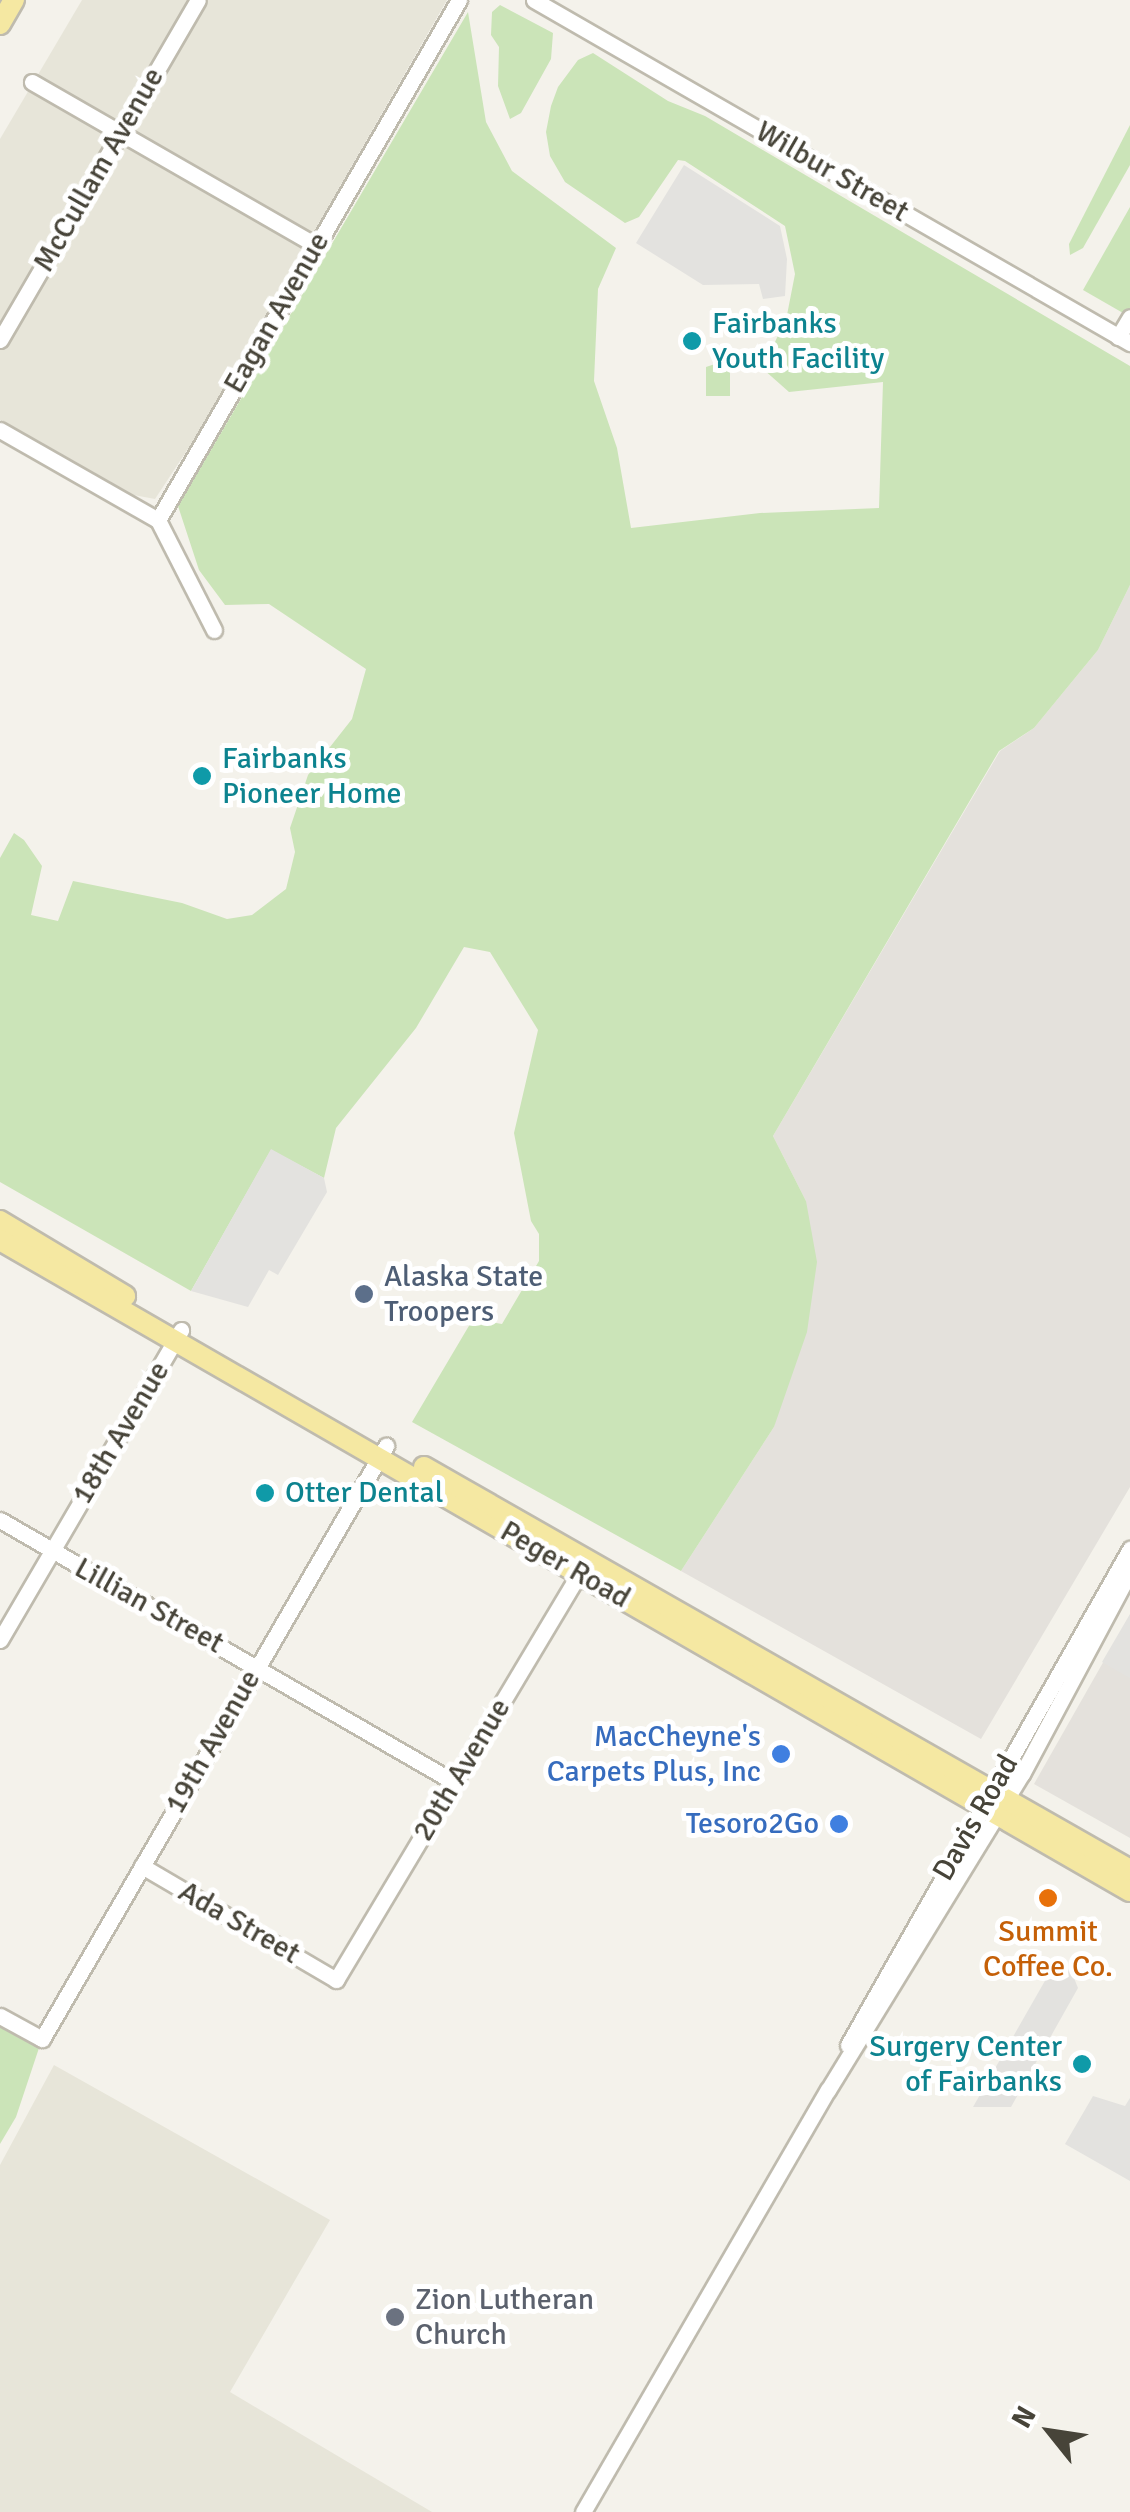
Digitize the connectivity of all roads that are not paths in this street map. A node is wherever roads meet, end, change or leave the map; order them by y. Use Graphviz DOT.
graph roads {
  1 [pos="14,0"];
  2 [pos="198,0"];
  3 [pos="459,0"];
  4 [pos="534,0"];
  5 [pos="0,24"];
  6 [pos="32,82"];
  7 [pos="121,133"];
  8 [pos="316,245"];
  9 [pos="1130,317"];
  10 [pos="0,340"];
  11 [pos="1124,340"];
  12 [pos="0,430"];
  13 [pos="158,520"];
  14 [pos="214,630"];
  15 [pos="0,1221"];
  16 [pos="0,1240"];
  17 [pos="178,1336"];
  18 [pos="383,1452"];
  19 [pos="0,1520"];
  20 [pos="1130,1550"];
  21 [pos="52,1551"];
  22 [pos="584,1566"];
  23 [pos="1130,1572"];
  24 [pos="0,1640"];
  25 [pos="257,1666"];
  26 [pos="454,1782"];
  27 [pos="995,1802"];
  28 [pos="142,1866"];
  29 [pos="1130,1870"];
  30 [pos="1130,1891"];
  31 [pos="336,1980"];
  32 [pos="0,2016"];
  33 [pos="583,2512"];
  1 -- 5 [label="main road"];
  2 -- 7 [label="street, McCullam Avenue"];
  3 -- 8 [label="street, Eagan Avenue"];
  4 -- 11 [label="street, Wilbur Street"];
  6 -- 7 [label="street"];
  7 -- 8 [label="street"];
  7 -- 10 [label="street, McCullam Avenue"];
  8 -- 13 [label="street, Eagan Avenue"];
  9 -- 11 [label="street"];
  12 -- 13 [label="street"];
  13 -- 14 [label="street"];
  15 -- 17 [label="main road, Peger Road"];
  16 -- 17 [label="main road, Peger Road"];
  17 -- 18 [label="main road, Peger Road"];
  17 -- 21 [label="street, 18th Avenue"];
  18 -- 22 [label="main road, Peger Road"];
  18 -- 25 [label="street, 19th Avenue"];
  19 -- 21 [label="street, Lillian Street"];
  20 -- 27 [label="street, Davis Road"];
  21 -- 24 [label="street, 18th Avenue"];
  21 -- 25 [label="street, Lillian Street"];
  22 -- 26 [label="street, 20th Avenue"];
  22 -- 27 [label="main road, Peger Road"];
  23 -- 27 [label="street, Davis Road"];
  25 -- 26 [label="street, Lillian Street"];
  25 -- 28 [label="street, 19th Avenue"];
  26 -- 31 [label="street, 20th Avenue"];
  27 -- 29 [label="main road, Peger Road"];
  27 -- 30 [label="main road, Peger Road"];
  27 -- 33 [label="street, Davis Road"];
  28 -- 31 [label="street, Ada Street"];
  28 -- 32 [label="street, 19th Avenue"];
}
